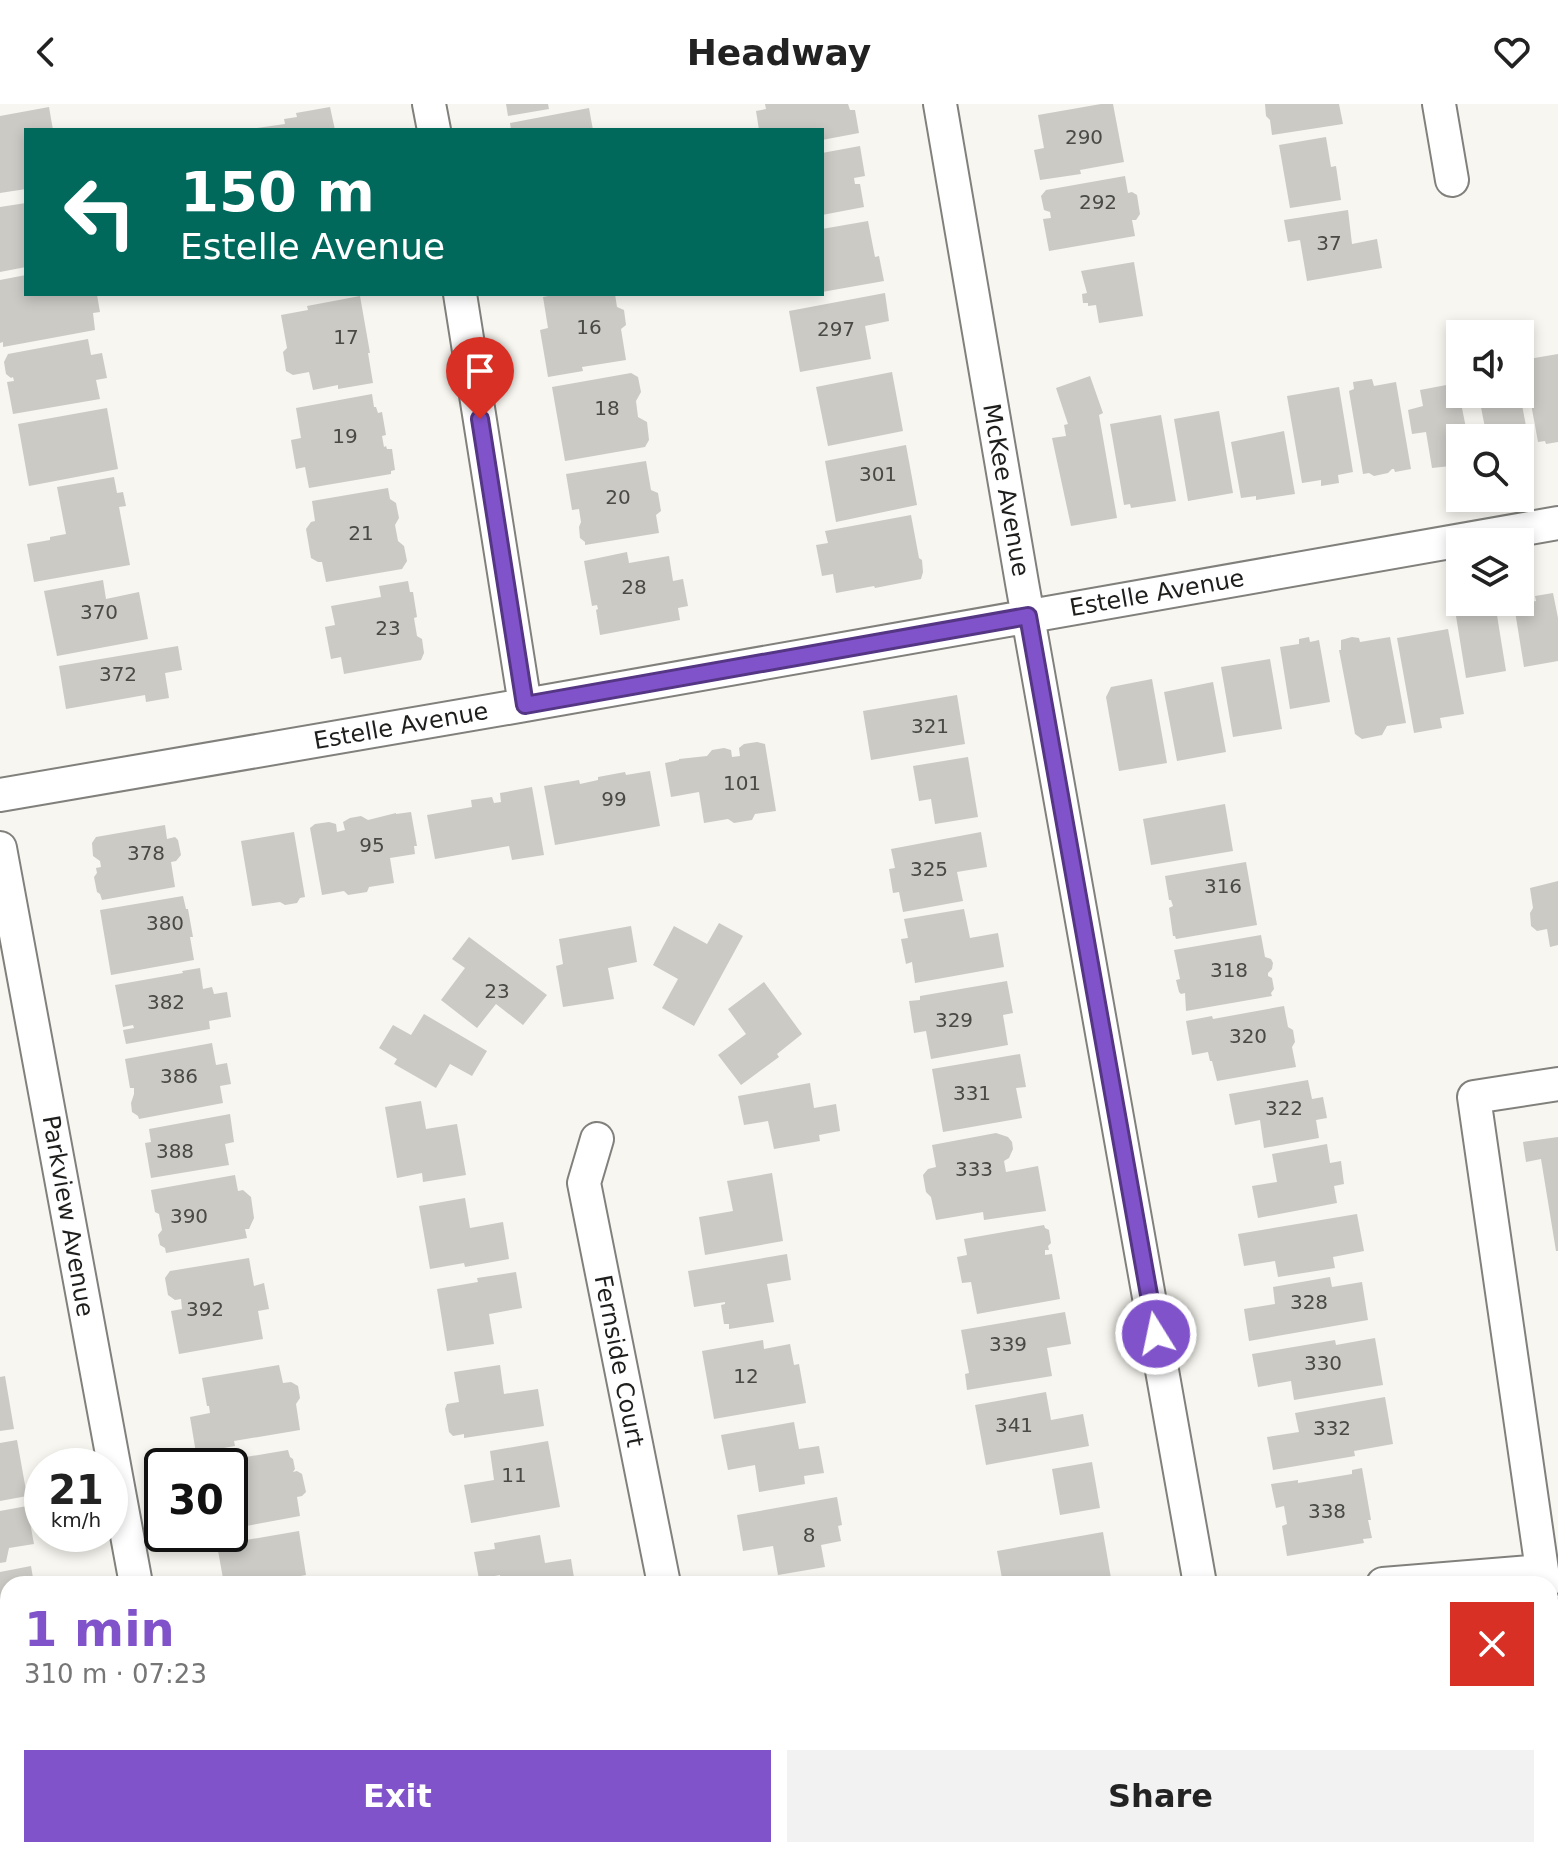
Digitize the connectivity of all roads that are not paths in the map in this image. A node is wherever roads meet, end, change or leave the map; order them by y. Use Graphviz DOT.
graph roads {
  1 [pos="429,104"];
  2 [pos="940,104"];
  3 [pos="1439,104"];
  4 [pos="434,128"];
  5 [pos="1452,180"];
  6 [pos="460,296"];
  7 [pos="1558,523"];
  8 [pos="1028,616"];
  9 [pos="525,705"];
  10 [pos="0,795"];
  11 [pos="0,848"];
  12 [pos="1558,1084"];
  13 [pos="597,1139"];
  14 [pos="135,1576"];
  15 [pos="662,1576"];
  16 [pos="1199,1576"];
  17 [pos="1543,1576"];
  1 -- 4 [label="street"];
  2 -- 8 [label="street, McKee Avenue"];
  3 -- 5 [label="street"];
  6 -- 9 [label="street"];
  7 -- 8 [label="street, Estelle Avenue"];
  8 -- 9 [label="street, Estelle Avenue"];
  8 -- 16 [label="street, McKee Avenue"];
  9 -- 10 [label="street, Estelle Avenue"];
  11 -- 14 [label="street, Parkview Avenue"];
  12 -- 17 [label="street"];
  13 -- 15 [label="street, Fernside Court"];
}
